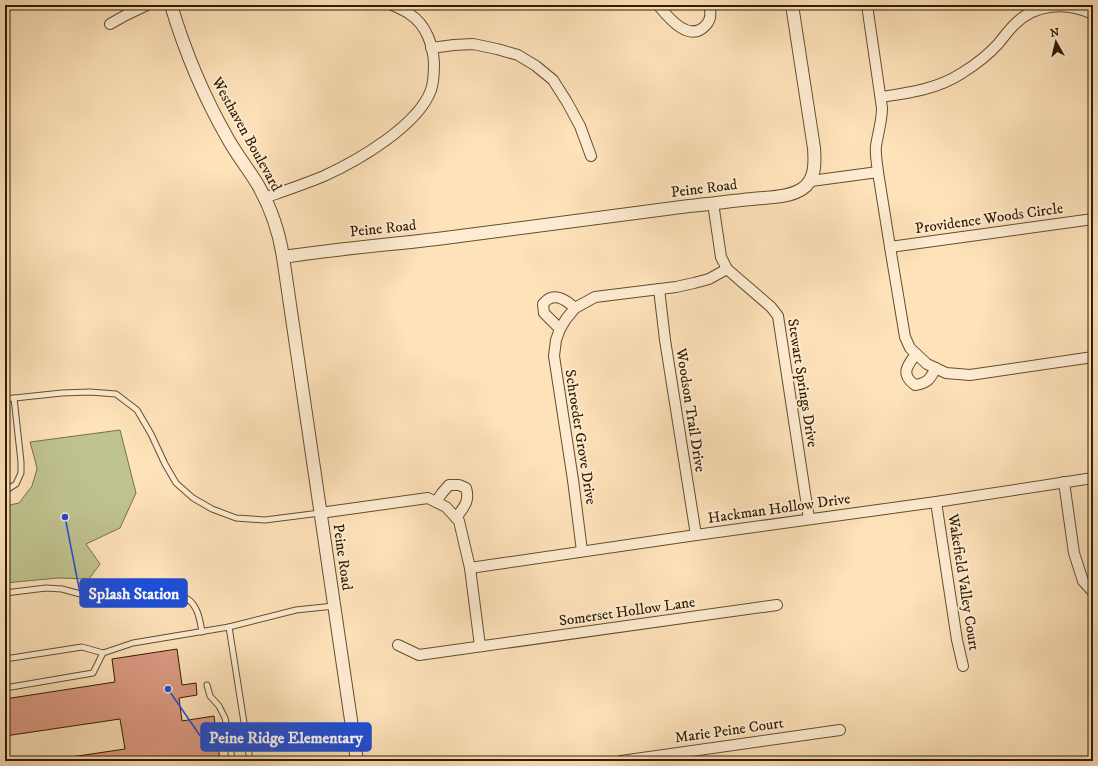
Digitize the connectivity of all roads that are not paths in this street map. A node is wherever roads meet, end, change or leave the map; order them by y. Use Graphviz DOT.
graph roads {
  1 [pos="147,5"];
  2 [pos="171,5"];
  3 [pos="392,5"];
  4 [pos="658,5"];
  5 [pos="709,5"];
  6 [pos="792,5"];
  7 [pos="867,5"];
  8 [pos="1092,13"];
  9 [pos="110,24"];
  10 [pos="432,48"];
  11 [pos="881,97"];
  12 [pos="591,156"];
  13 [pos="878,172"];
  14 [pos="811,181"];
  15 [pos="264,198"];
  16 [pos="713,203"];
  17 [pos="1093,219"];
  18 [pos="890,247"];
  19 [pos="283,257"];
  20 [pos="727,269"];
  21 [pos="659,289"];
  22 [pos="575,308"];
  23 [pos="560,329"];
  24 [pos="916,354"];
  25 [pos="1093,356"];
  26 [pos="936,368"];
  27 [pos="14,398"];
  28 [pos="5,399"];
  29 [pos="1093,478"];
  30 [pos="1064,482"];
  31 [pos="5,491"];
  32 [pos="436,502"];
  33 [pos="936,502"];
  34 [pos="320,513"];
  35 [pos="456,518"];
  36 [pos="809,519"];
  37 [pos="696,535"];
  38 [pos="582,551"];
  39 [pos="470,568"];
  40 [pos="1093,592"];
  41 [pos="5,593"];
  42 [pos="777,605"];
  43 [pos="334,606"];
  44 [pos="229,627"];
  45 [pos="202,632"];
  46 [pos="398,645"];
  47 [pos="480,646"];
  48 [pos="102,653"];
  49 [pos="5,659"];
  50 [pos="963,666"];
  51 [pos="206,685"];
  52 [pos="5,688"];
  53 [pos="840,730"];
  54 [pos="232,761"];
  55 [pos="250,761"];
  56 [pos="356,761"];
  57 [pos="621,761"];
  1 -- 9 [label="street"];
  2 -- 15 [label="street, Westhaven Boulevard"];
  3 -- 10 [label="street"];
  4 -- 5 [label="street"];
  6 -- 14 [label="street"];
  7 -- 11 [label="street"];
  8 -- 11 [label="street"];
  10 -- 12 [label="street"];
  10 -- 15 [label="street"];
  11 -- 13 [label="street"];
  13 -- 14 [label="street"];
  13 -- 18 [label="street"];
  14 -- 16 [label="street, Peine Road"];
  15 -- 19 [label="street, Westhaven Boulevard"];
  16 -- 19 [label="street, Peine Road"];
  16 -- 20 [label="street, Stewart Springs Drive"];
  17 -- 18 [label="street, Providence Woods Circle"];
  18 -- 24 [label="street"];
  19 -- 34 [label="street, Peine Road"];
  20 -- 21 [label="street, Schroeder Grove Drive"];
  20 -- 36 [label="street, Stewart Springs Drive"];
  21 -- 22 [label="street, Schroeder Grove Drive"];
  21 -- 37 [label="street, Woodson Trail Drive"];
  22 -- 23 [label="street, Schroeder Grove Drive"];
  22 -- 23 [label="street"];
  23 -- 38 [label="street, Schroeder Grove Drive"];
  24 -- 26 [label="street"];
  24 -- 26 [label="street"];
  25 -- 26 [label="street"];
  27 -- 28 [label="lane"];
  27 -- 31 [label="lane"];
  27 -- 34 [label="lane"];
  29 -- 30 [label="street, Hackman Hollow Drive"];
  30 -- 33 [label="street, Hackman Hollow Drive"];
  30 -- 40 [label="street"];
  32 -- 34 [label="street"];
  32 -- 35 [label="street"];
  32 -- 35 [label="street"];
  33 -- 36 [label="street, Hackman Hollow Drive"];
  33 -- 50 [label="street, Wakefield Valley Court"];
  34 -- 43 [label="street, Peine Road"];
  35 -- 39 [label="street"];
  36 -- 37 [label="street, Hackman Hollow Drive"];
  37 -- 38 [label="street, Hackman Hollow Drive"];
  38 -- 39 [label="street, Hackman Hollow Drive"];
  39 -- 47 [label="street"];
  41 -- 45 [label="lane"];
  42 -- 47 [label="street, Somerset Hollow Lane"];
  43 -- 44 [label="lane"];
  43 -- 56 [label="street, Peine Road"];
  44 -- 45 [label="lane"];
  44 -- 55 [label="lane"];
  45 -- 48 [label="lane"];
  46 -- 47 [label="street, Somerset Hollow Lane"];
  48 -- 49 [label="lane"];
  48 -- 52 [label="lane"];
  51 -- 54 [label="lane"];
  53 -- 57 [label="street, Marie Peine Court"];
}
